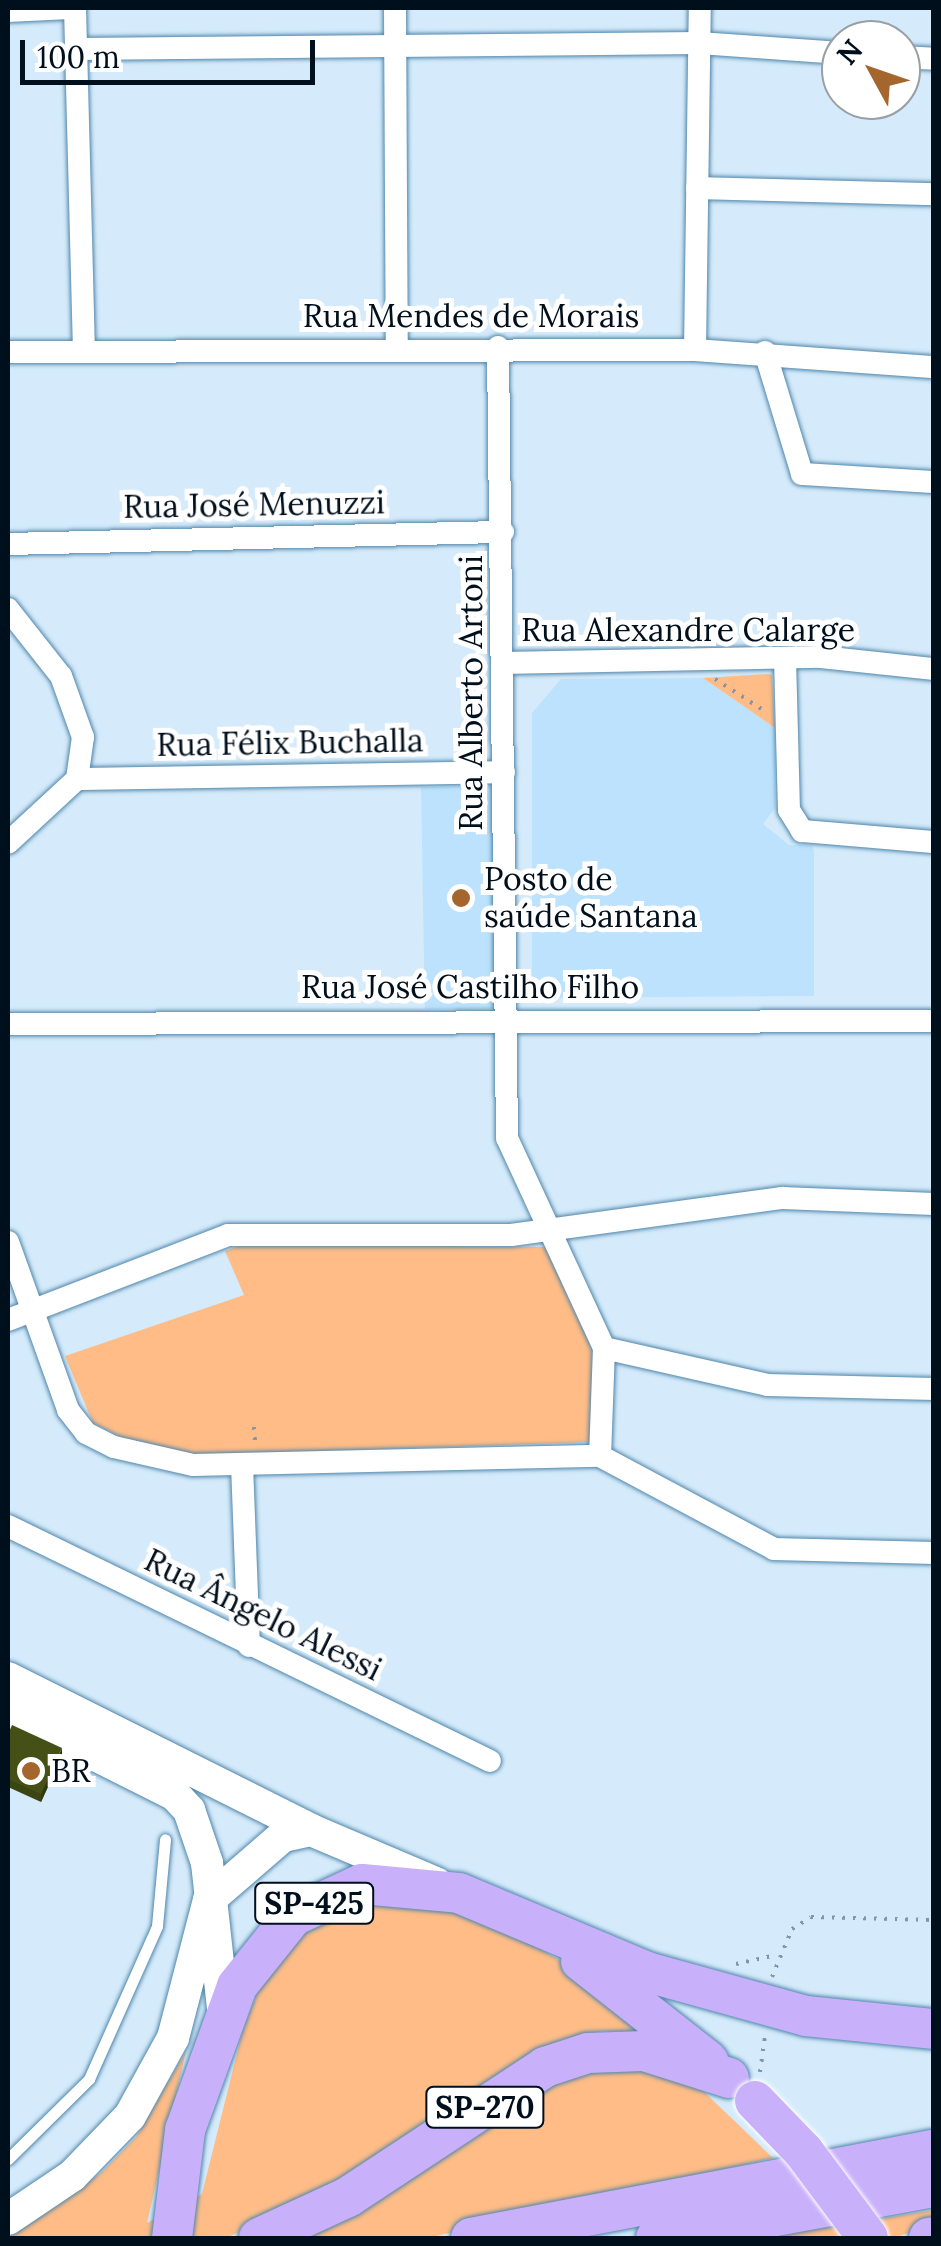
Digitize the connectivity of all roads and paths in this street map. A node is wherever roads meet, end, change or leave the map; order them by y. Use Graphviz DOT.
graph roads {
  1 [pos="72,8"];
  2 [pos="395,8"];
  3 [pos="700,8"];
  4 [pos="8,10"];
  5 [pos="700,43"];
  6 [pos="396,46"];
  7 [pos="77,49"];
  8 [pos="821,52"];
  9 [pos="698,188"];
  10 [pos="934,194"];
  11 [pos="397,347"];
  12 [pos="498,347"];
  13 [pos="84,350"];
  14 [pos="696,350"];
  15 [pos="8,352"];
  16 [pos="765,352"];
  17 [pos="934,367"];
  18 [pos="934,482"];
  19 [pos="503,532"];
  20 [pos="8,544"];
  21 [pos="8,609"];
  22 [pos="785,658"];
  23 [pos="684,660"];
  24 [pos="502,664"];
  25 [pos="934,669"];
  26 [pos="786,726"];
  27 [pos="504,772"];
  28 [pos="78,780"];
  29 [pos="934,842"];
  30 [pos="8,843"];
  31 [pos="504,1018"];
  32 [pos="934,1020"];
  33 [pos="8,1024"];
  34 [pos="934,1204"];
  35 [pos="550,1231"];
  36 [pos="8,1242"];
  37 [pos="33,1312"];
  38 [pos="8,1320"];
  39 [pos="604,1348"];
  40 [pos="934,1389"];
  41 [pos="600,1456"];
  42 [pos="242,1465"];
  43 [pos="8,1526"];
  44 [pos="934,1553"];
  45 [pos="249,1646"];
  46 [pos="8,1678"];
  47 [pos="8,1712"];
  48 [pos="490,1761"];
  49 [pos="311,1830"];
  50 [pos="165,1839"];
  51 [pos="459,1893"];
  52 [pos="209,1900"];
  53 [pos="934,1920"];
  54 [pos="524,1922"];
  55 [pos="770,2006"];
  56 [pos="224,2017"];
  57 [pos="934,2029"];
  58 [pos="742,2090"];
  59 [pos="934,2150"];
  60 [pos="8,2158"];
  61 [pos="934,2188"];
  62 [pos="8,2219"];
  63 [pos="172,2238"];
  64 [pos="260,2238"];
  65 [pos="471,2238"];
  66 [pos="656,2238"];
  67 [pos="868,2238"];
  1 -- 4 [label="street"];
  1 -- 7 [label="street"];
  2 -- 6 [label="street"];
  3 -- 5 [label="street"];
  5 -- 6 [label="street"];
  5 -- 8 [label="street"];
  5 -- 9 [label="street"];
  6 -- 7 [label="street"];
  6 -- 11 [label="street"];
  7 -- 13 [label="street"];
  9 -- 10 [label="street"];
  9 -- 14 [label="street"];
  11 -- 12 [label="street, Rua Mendes de Morais"];
  11 -- 13 [label="street, Rua Mendes de Morais"];
  12 -- 14 [label="street, Rua Mendes de Morais"];
  12 -- 19 [label="street, Rua Alberto Artoni"];
  13 -- 15 [label="street, Rua Mendes de Morais"];
  14 -- 16 [label="street, Rua Mendes de Morais"];
  16 -- 17 [label="street, Rua Mendes de Morais"];
  16 -- 18 [label="street"];
  19 -- 20 [label="street, Rua José Menuzzi"];
  19 -- 24 [label="street, Rua Alberto Artoni"];
  21 -- 28 [label="street"];
  22 -- 23 [label="street, Rua Alexandre Calarge"];
  22 -- 25 [label="street, Rua Alexandre Calarge"];
  22 -- 26 [label="street"];
  23 -- 24 [label="street, Rua Alexandre Calarge"];
  23 -- 26 [label="path"];
  24 -- 27 [label="street, Rua Alberto Artoni"];
  26 -- 29 [label="street"];
  27 -- 28 [label="street, Rua Félix Buchalla"];
  27 -- 31 [label="street, Rua Alberto Artoni"];
  28 -- 30 [label="street"];
  31 -- 32 [label="street, Rua José Castilho Filho"];
  31 -- 33 [label="street, Rua José Castilho Filho"];
  31 -- 35 [label="street, Rua Alberto Artoni"];
  34 -- 35 [label="street"];
  35 -- 37 [label="street"];
  35 -- 39 [label="street, Rua Alberto Artoni"];
  36 -- 37 [label="street"];
  37 -- 38 [label="street"];
  37 -- 42 [label="street"];
  39 -- 40 [label="street"];
  39 -- 41 [label="street, Rua Alberto Artoni"];
  41 -- 42 [label="street"];
  41 -- 44 [label="street"];
  42 -- 45 [label="street"];
  43 -- 45 [label="street, Rua Ângelo Alessi"];
  45 -- 48 [label="street, Rua Ângelo Alessi"];
  46 -- 49 [label="street"];
  47 -- 52 [label="street"];
  49 -- 51 [label="street"];
  49 -- 52 [label="street"];
  50 -- 60 [label="lane"];
  51 -- 54 [label="highway, SP-425"];
  51 -- 56 [label="highway, SP-425"];
  52 -- 56 [label="street"];
  52 -- 62 [label="street"];
  53 -- 55 [label="path"];
  54 -- 55 [label="highway"];
  54 -- 58 [label="highway, SP-425"];
  55 -- 57 [label="highway"];
  55 -- 58 [label="path"];
  56 -- 63 [label="highway, SP-425"];
  58 -- 64 [label="highway, SP-270"];
  58 -- 67 [label="highway, SP-425, bridge"];
  59 -- 65 [label="highway"];
  61 -- 66 [label="highway"];
}
